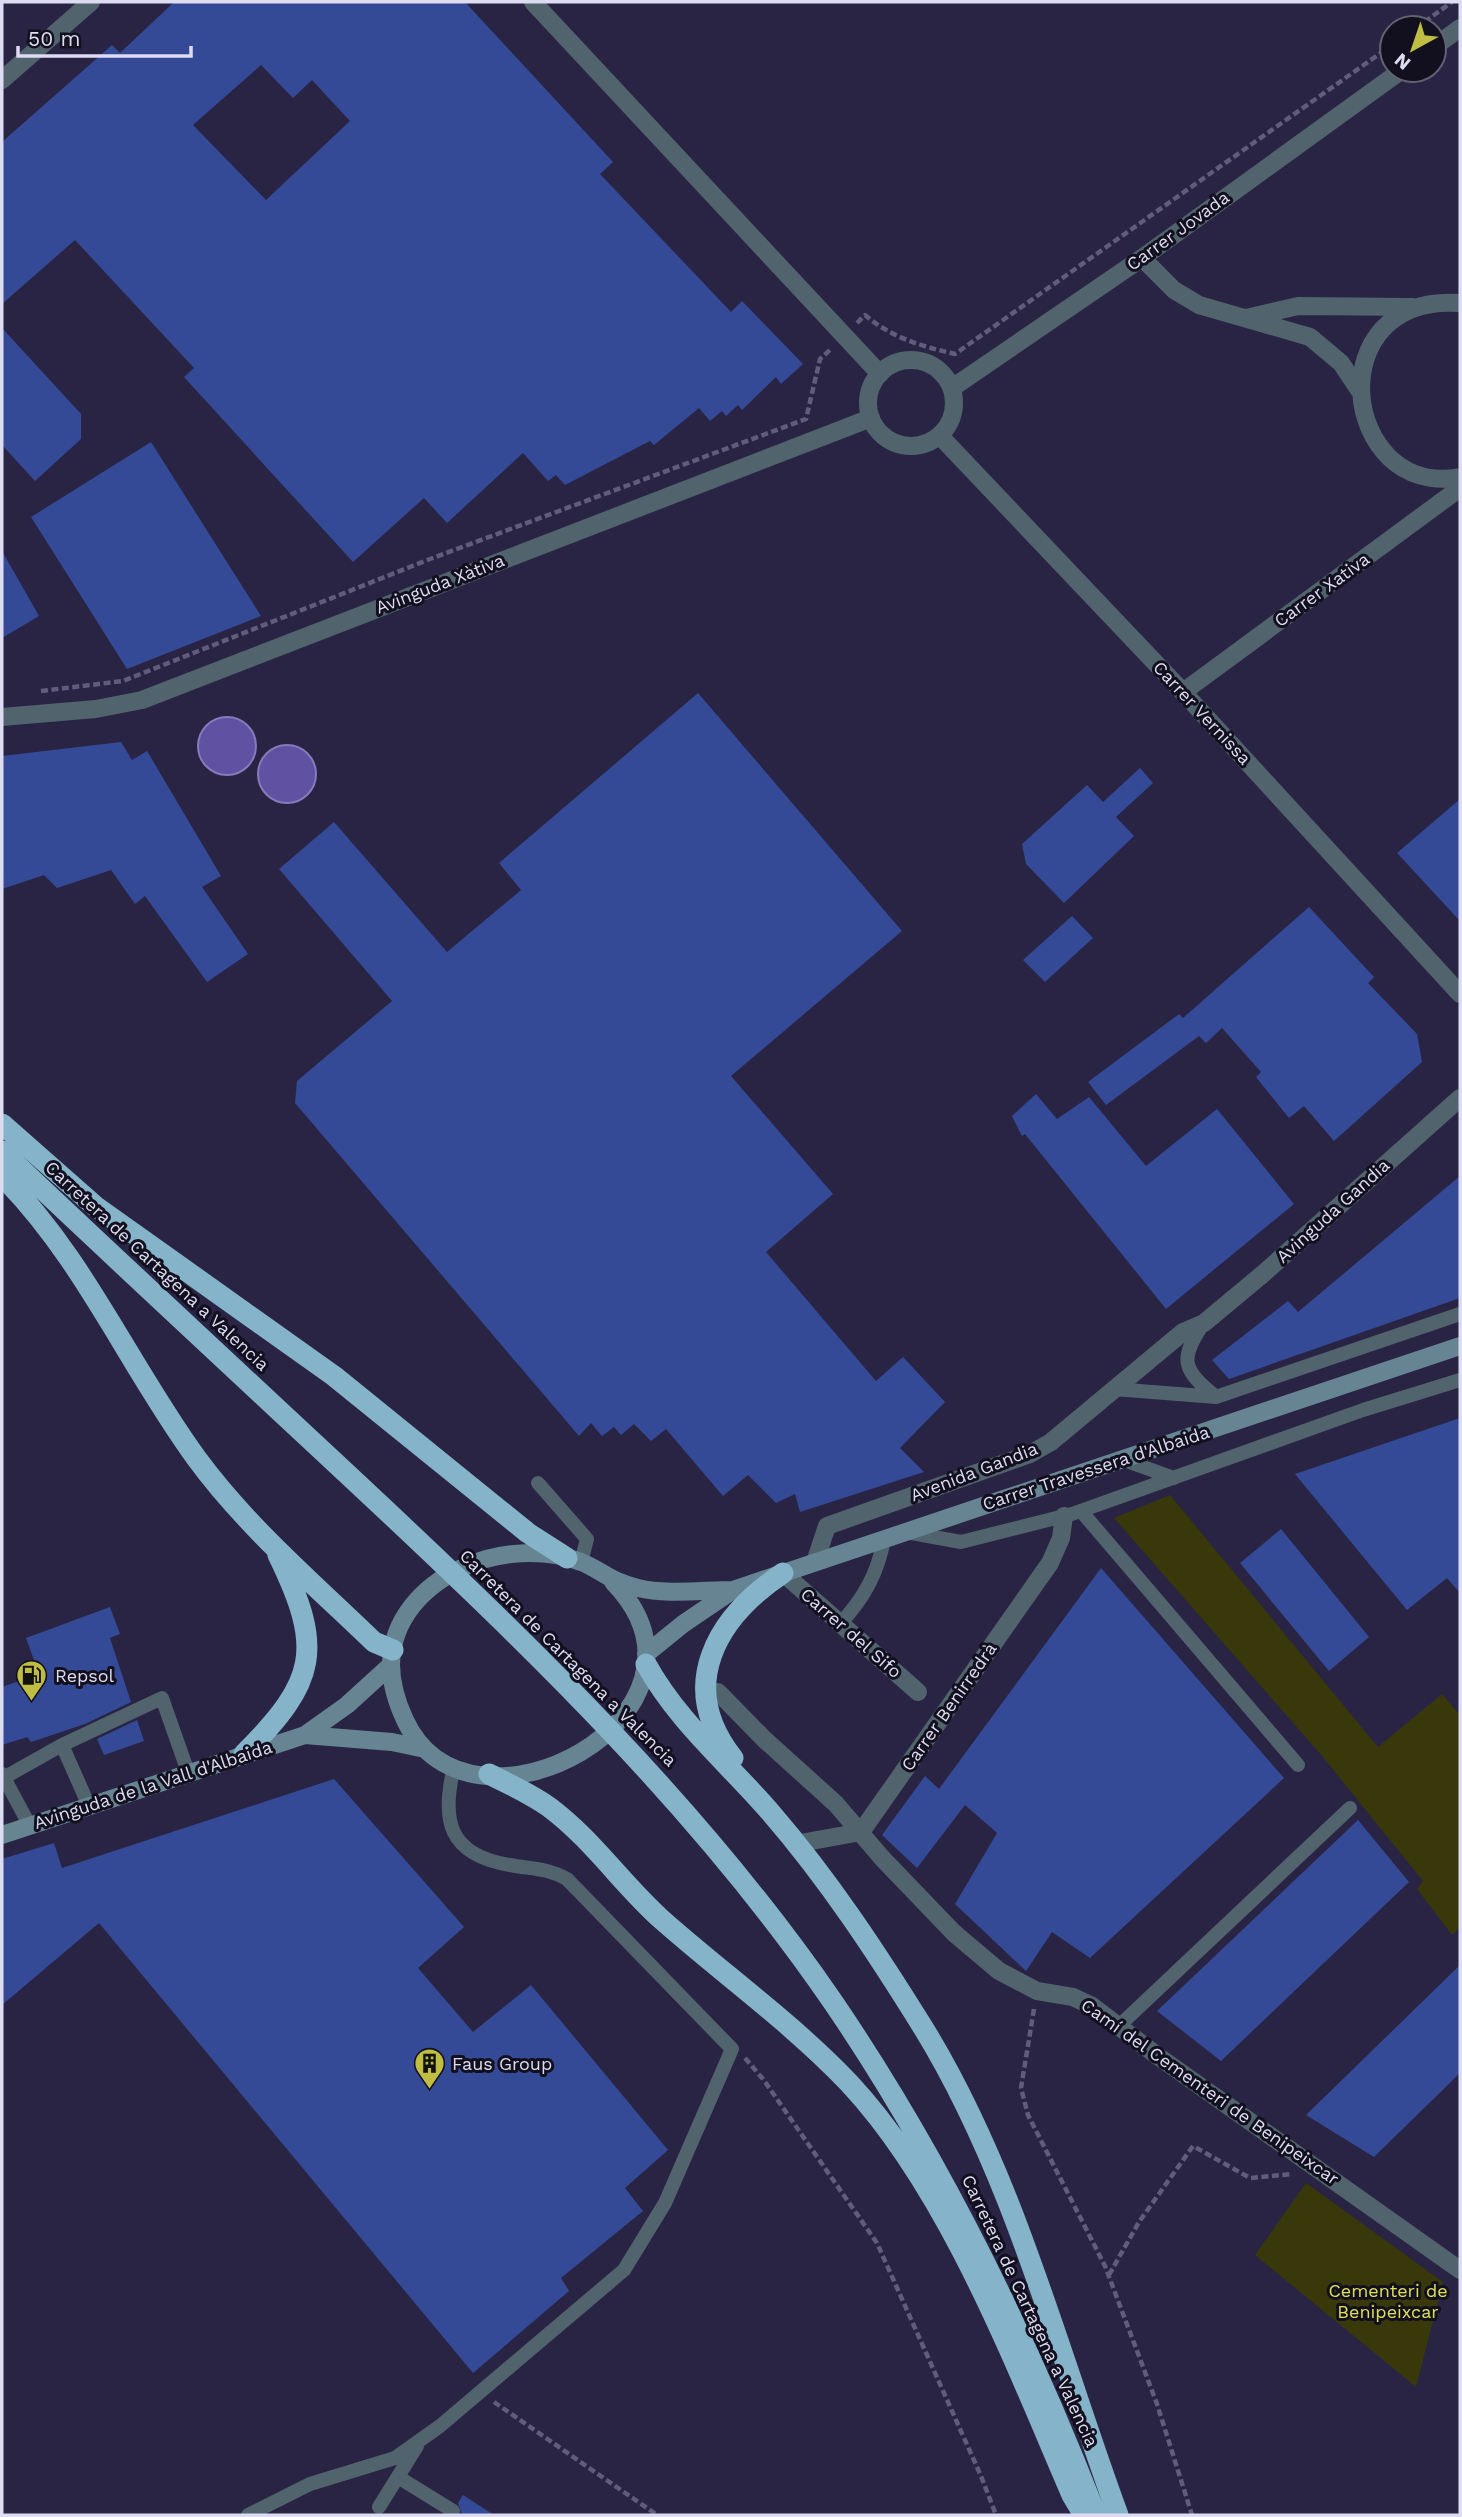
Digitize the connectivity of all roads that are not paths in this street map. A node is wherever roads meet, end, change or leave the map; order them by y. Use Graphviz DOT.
graph roads {
  1 [pos="91,2"];
  2 [pos="533,2"];
  3 [pos="2,80"];
  4 [pos="1383,84"];
  5 [pos="1142,258"];
  6 [pos="1460,303"];
  7 [pos="1417,307"];
  8 [pos="1239,320"];
  9 [pos="880,374"];
  10 [pos="952,388"];
  11 [pos="1359,390"];
  12 [pos="871,418"];
  13 [pos="940,436"];
  14 [pos="1460,477"];
  15 [pos="1460,488"];
  16 [pos="1183,692"];
  17 [pos="2,717"];
  18 [pos="1460,994"];
  19 [pos="1460,1098"];
  20 [pos="2,1124"];
  21 [pos="2,1151"];
  22 [pos="2,1176"];
  23 [pos="1460,1314"];
  24 [pos="1204,1323"];
  25 [pos="1460,1346"];
  26 [pos="1460,1380"];
  27 [pos="1114,1389"];
  28 [pos="1216,1397"];
  29 [pos="1121,1459"];
  30 [pos="1174,1478"];
  31 [pos="538,1483"];
  32 [pos="1073,1514"];
  33 [pos="905,1532"];
  34 [pos="884,1539"];
  35 [pos="273,1544"];
  36 [pos="574,1560"];
  37 [pos="816,1562"];
  38 [pos="783,1573"];
  39 [pos="613,1582"];
  40 [pos="733,1590"];
  41 [pos="840,1624"];
  42 [pos="392,1657"];
  43 [pos="646,1659"];
  44 [pos="718,1692"];
  45 [pos="918,1692"];
  46 [pos="305,1735"];
  47 [pos="62,1745"];
  48 [pos="425,1749"];
  49 [pos="244,1754"];
  50 [pos="1298,1765"];
  51 [pos="454,1767"];
  52 [pos="188,1772"];
  53 [pos="489,1774"];
  54 [pos="3,1776"];
  55 [pos="89,1806"];
  56 [pos="1350,1808"];
  57 [pos="772,1814"];
  58 [pos="30,1826"];
  59 [pos="860,1832"];
  60 [pos="2,1835"];
  61 [pos="795,1844"];
  62 [pos="1120,2025"];
  63 [pos="1460,2270"];
  64 [pos="422,2439"];
  65 [pos="398,2477"];
  66 [pos="379,2507"];
  67 [pos="453,2511"];
  68 [pos="248,2515"];
  69 [pos="1084,2515"];
  70 [pos="1096,2515"];
  71 [pos="1118,2515"];
  1 -- 3 [label="street"];
  2 -- 9 [label="street"];
  4 -- 5 [label="street, Carrer Jovada"];
  5 -- 8 [label="street"];
  5 -- 10 [label="street, Carrer Jovada"];
  6 -- 7 [label="street"];
  7 -- 8 [label="street"];
  7 -- 11 [label="street"];
  8 -- 11 [label="street"];
  9 -- 10 [label="street"];
  9 -- 12 [label="street"];
  10 -- 13 [label="street"];
  11 -- 14 [label="street"];
  12 -- 13 [label="street"];
  12 -- 17 [label="street, Avinguda Xàtiva"];
  13 -- 16 [label="street, Carrer Vernissa"];
  15 -- 16 [label="street, Carrer Xativa"];
  16 -- 18 [label="street, Carrer Vernissa"];
  19 -- 24 [label="street, Avinguda Gandia"];
  20 -- 36 [label="highway"];
  21 -- 70 [label="highway, Carretera de Cartagena a Valencia"];
  22 -- 35 [label="highway"];
  23 -- 28 [label="lane"];
  24 -- 27 [label="street, Avenida Gandia"];
  24 -- 28 [label="lane"];
  25 -- 29 [label="main road, Carrer Travessera d'Albaida"];
  26 -- 30 [label="lane"];
  27 -- 28 [label="lane"];
  27 -- 37 [label="street, Avenida Gandia"];
  29 -- 30 [label="lane"];
  29 -- 33 [label="main road, Carrer Travessera d'Albaida"];
  30 -- 32 [label="lane"];
  31 -- 36 [label="lane"];
  32 -- 33 [label="lane"];
  32 -- 50 [label="lane"];
  32 -- 59 [label="street, Carrer Benirredrà"];
  33 -- 34 [label="main road, Carrer Travessera d'Albaida"];
  34 -- 37 [label="main road, Carrer Travessera d'Albaida"];
  34 -- 41 [label="lane"];
  35 -- 42 [label="highway"];
  35 -- 49 [label="highway"];
  36 -- 39 [label="main road"];
  36 -- 42 [label="main road"];
  37 -- 38 [label="main road, Carrer Travessera d'Albaida"];
  38 -- 40 [label="main road, Carrer Travessera d'Albaida"];
  38 -- 41 [label="street, Carrer del Sifo"];
  38 -- 57 [label="highway"];
  39 -- 40 [label="main road, Carrer Travessera d'Albaida"];
  39 -- 43 [label="main road"];
  40 -- 43 [label="main road, Carrer Travessera d'Albaida"];
  41 -- 45 [label="street, Carrer del Sifo"];
  42 -- 46 [label="main road, Avinguda de la Vall d'Albaida"];
  42 -- 48 [label="main road"];
  43 -- 53 [label="main road"];
  43 -- 57 [label="highway"];
  44 -- 59 [label="street, Camí del Cementeri de Benipeixcar"];
  46 -- 48 [label="main road, Avinguda de la Vall d'Albaida"];
  46 -- 49 [label="main road, Avinguda de la Vall d'Albaida"];
  47 -- 52 [label="lane"];
  47 -- 54 [label="lane"];
  47 -- 55 [label="lane"];
  48 -- 51 [label="main road"];
  49 -- 52 [label="main road, Avinguda de la Vall d'Albaida"];
  51 -- 53 [label="main road"];
  51 -- 64 [label="lane"];
  52 -- 55 [label="main road, Avinguda de la Vall d'Albaida"];
  53 -- 69 [label="highway"];
  54 -- 58 [label="lane"];
  55 -- 58 [label="main road, Avinguda de la Vall d'Albaida"];
  56 -- 62 [label="lane"];
  57 -- 61 [label="highway"];
  58 -- 60 [label="main road, Avinguda de la Vall d'Albaida"];
  59 -- 61 [label="street"];
  59 -- 62 [label="street, Camí del Cementeri de Benipeixcar"];
  61 -- 71 [label="highway"];
  62 -- 63 [label="street, Camí del Cementeri de Benipeixcar"];
  64 -- 65 [label="lane"];
  64 -- 68 [label="lane"];
  65 -- 66 [label="lane"];
  65 -- 67 [label="lane"];
}
